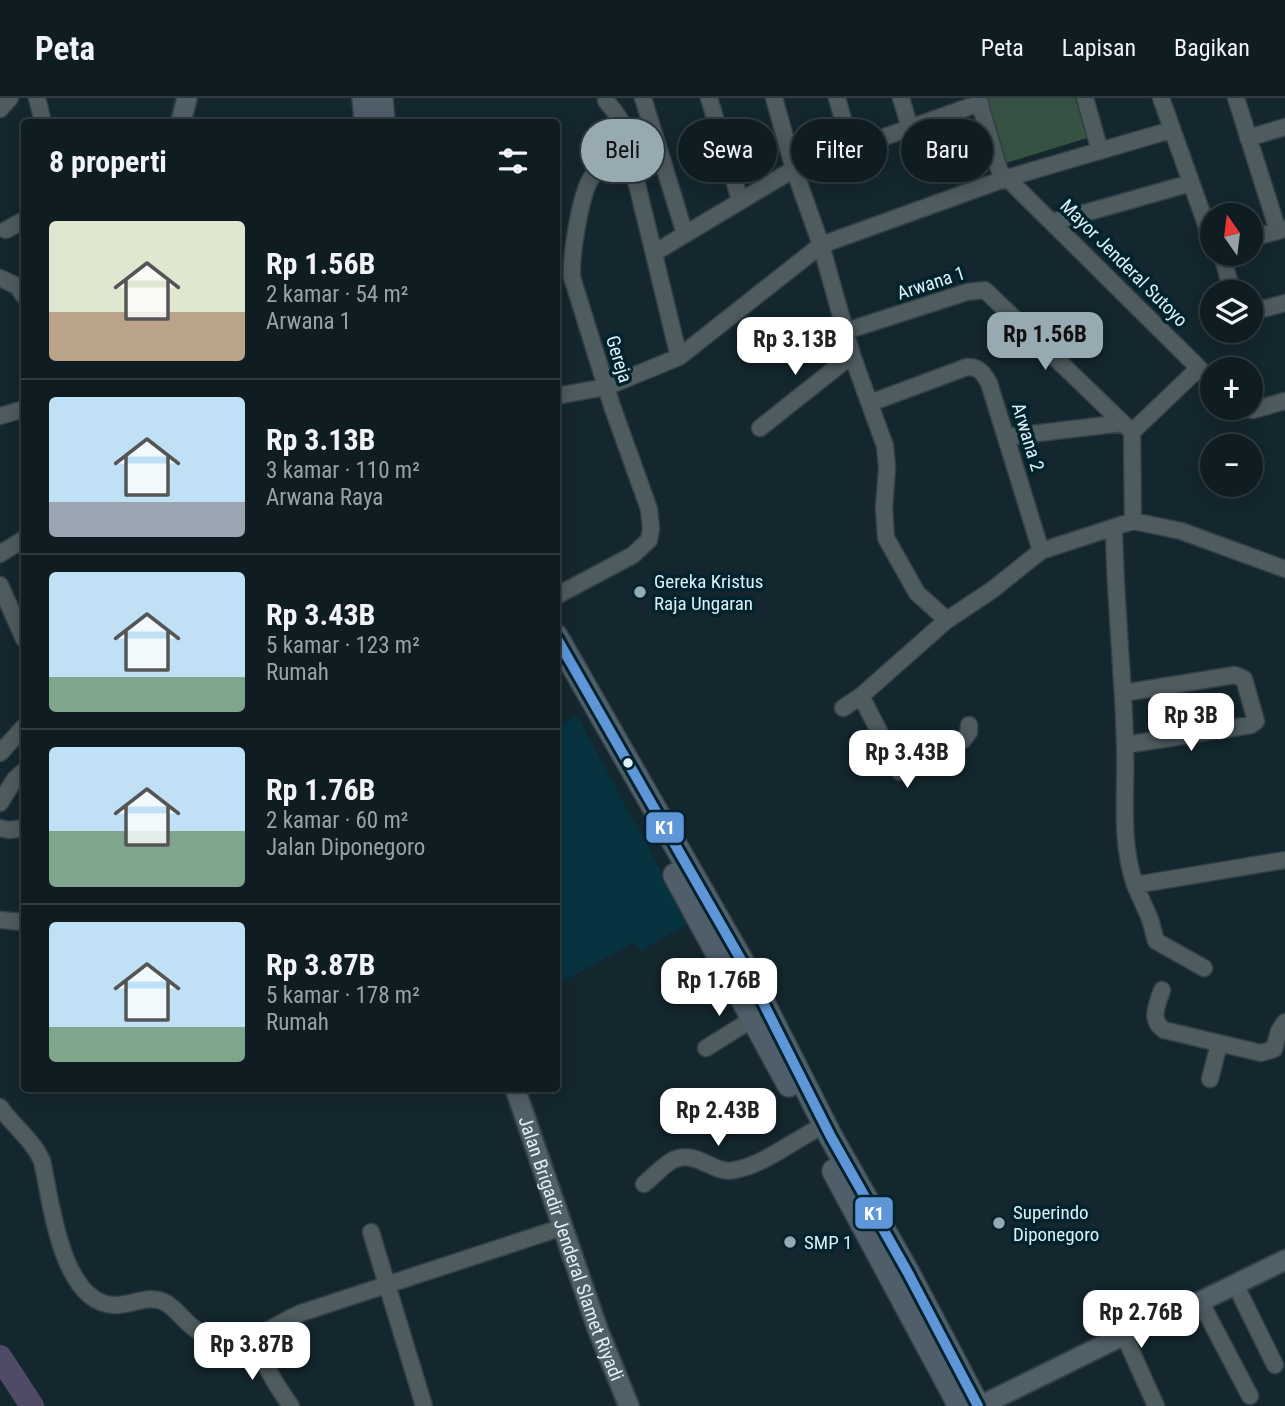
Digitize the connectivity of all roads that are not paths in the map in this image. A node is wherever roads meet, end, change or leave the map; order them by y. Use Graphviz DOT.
graph roads {
  1 [pos="10,98"];
  2 [pos="37,98"];
  3 [pos="187,98"];
  4 [pos="364,98"];
  5 [pos="381,98"];
  6 [pos="643,98"];
  7 [pos="709,98"];
  8 [pos="774,98"];
  9 [pos="836,98"];
  10 [pos="901,98"];
  11 [pos="1085,98"];
  12 [pos="1161,98"];
  13 [pos="1236,98"];
  14 [pos="979,100"];
  15 [pos="606,101"];
  16 [pos="0,109"];
  17 [pos="42,119"];
  18 [pos="182,119"];
  19 [pos="366,119"];
  20 [pos="383,119"];
  21 [pos="620,119"];
  22 [pos="649,119"];
  23 [pos="842,119"];
  24 [pos="907,119"];
  25 [pos="932,119"];
  26 [pos="1285,127"];
  27 [pos="1171,130"];
  28 [pos="1248,138"];
  29 [pos="1100,151"];
  30 [pos="791,158"];
  31 [pos="664,169"];
  32 [pos="791,171"];
  33 [pos="1005,179"];
  34 [pos="591,182"];
  35 [pos="638,182"];
  36 [pos="799,182"];
  37 [pos="1191,183"];
  38 [pos="740,200"];
  39 [pos="1200,208"];
  40 [pos="21,222"];
  41 [pos="1053,222"];
  42 [pos="6,230"];
  43 [pos="1281,230"];
  44 [pos="685,234"];
  45 [pos="1264,235"];
  46 [pos="821,245"];
  47 [pos="654,253"];
  48 [pos="0,278"];
  49 [pos="21,292"];
  50 [pos="1285,303"];
  51 [pos="1263,309"];
  52 [pos="846,331"];
  53 [pos="852,355"];
  54 [pos="679,357"];
  55 [pos="1199,368"];
  56 [pos="606,387"];
  57 [pos="560,395"];
  58 [pos="1285,401"];
  59 [pos="870,403"];
  60 [pos="1263,407"];
  61 [pos="21,410"];
  62 [pos="0,416"];
  63 [pos="760,428"];
  64 [pos="1128,428"];
  65 [pos="1006,438"];
  66 [pos="1133,521"];
  67 [pos="1114,529"];
  68 [pos="21,541"];
  69 [pos="1041,551"];
  70 [pos="0,554"];
  71 [pos="1285,569"];
  72 [pos="0,585"];
  73 [pos="560,594"];
  74 [pos="947,620"];
  75 [pos="21,632"];
  76 [pos="560,644"];
  77 [pos="560,667"];
  78 [pos="1123,693"];
  79 [pos="861,696"];
  80 [pos="843,708"];
  81 [pos="969,725"];
  82 [pos="21,730"];
  83 [pos="1125,745"];
  84 [pos="0,752"];
  85 [pos="624,768"];
  86 [pos="21,774"];
  87 [pos="0,803"];
  88 [pos="0,828"];
  89 [pos="21,828"];
  90 [pos="666,841"];
  91 [pos="1285,860"];
  92 [pos="1135,885"];
  93 [pos="0,920"];
  94 [pos="21,922"];
  95 [pos="1204,968"];
  96 [pos="1162,990"];
  97 [pos="752,1019"];
  98 [pos="1285,1022"];
  99 [pos="1219,1044"];
  100 [pos="706,1048"];
  101 [pos="1210,1079"];
  102 [pos="516,1092"];
  103 [pos="0,1107"];
  104 [pos="813,1131"];
  105 [pos="644,1184"];
  106 [pos="863,1209"];
  107 [pos="563,1227"];
  108 [pos="371,1232"];
  109 [pos="1285,1260"];
  110 [pos="1235,1284"];
  111 [pos="387,1285"];
  112 [pos="1200,1301"];
  113 [pos="1125,1335"];
  114 [pos="256,1338"];
  115 [pos="1275,1364"];
  116 [pos="1250,1396"];
  117 [pos="291,1406"];
  118 [pos="424,1406"];
  119 [pos="629,1406"];
  120 [pos="960,1406"];
  121 [pos="979,1406"];
  122 [pos="1156,1406"];
  1 -- 16 [label="street"];
  2 -- 17 [label="street"];
  3 -- 18 [label="main road"];
  4 -- 19 [label="highway"];
  5 -- 20 [label="highway"];
  6 -- 22 [label="street"];
  7 -- 38 [label="street"];
  8 -- 30 [label="street"];
  9 -- 23 [label="street"];
  10 -- 24 [label="street"];
  11 -- 29 [label="street"];
  12 -- 27 [label="street"];
  13 -- 28 [label="street"];
  14 -- 25 [label="street"];
  14 -- 33 [label="street"];
  15 -- 21 [label="street"];
  26 -- 28 [label="street"];
  27 -- 29 [label="street"];
  27 -- 37 [label="street"];
  28 -- 43 [label="street"];
  29 -- 33 [label="street"];
  31 -- 44 [label="street"];
  32 -- 38 [label="street"];
  33 -- 41 [label="street, Mayor Jenderal Sutoyo"];
  33 -- 46 [label="street"];
  34 -- 56 [label="street, Gereja"];
  35 -- 47 [label="street"];
  36 -- 46 [label="street"];
  37 -- 39 [label="street"];
  37 -- 41 [label="street"];
  38 -- 44 [label="street"];
  40 -- 42 [label="street"];
  41 -- 55 [label="street, Mayor Jenderal Sutoyo"];
  43 -- 45 [label="street"];
  44 -- 47 [label="street"];
  46 -- 52 [label="street"];
  46 -- 54 [label="street"];
  47 -- 54 [label="street"];
  48 -- 49 [label="street"];
  50 -- 51 [label="street"];
  52 -- 53 [label="street"];
  52 -- 64 [label="street, Arwana 1"];
  53 -- 59 [label="street"];
  53 -- 63 [label="street"];
  54 -- 56 [label="street"];
  55 -- 64 [label="street"];
  56 -- 57 [label="street"];
  56 -- 73 [label="street, Gereja"];
  58 -- 60 [label="street"];
  59 -- 65 [label="street, Arwana 2"];
  59 -- 74 [label="street"];
  61 -- 62 [label="street"];
  64 -- 65 [label="street"];
  64 -- 66 [label="street"];
  65 -- 69 [label="street, Arwana 2"];
  66 -- 67 [label="street"];
  66 -- 71 [label="street"];
  67 -- 69 [label="street"];
  67 -- 78 [label="street"];
  68 -- 70 [label="street"];
  69 -- 74 [label="street"];
  72 -- 75 [label="street"];
  74 -- 79 [label="street"];
  76 -- 85 [label="highway"];
  77 -- 85 [label="highway"];
  78 -- 83 [label="street"];
  78 -- 83 [label="street"];
  79 -- 80 [label="street"];
  79 -- 81 [label="street"];
  82 -- 84 [label="street"];
  83 -- 92 [label="street"];
  85 -- 90 [label="highway"];
  86 -- 87 [label="street"];
  88 -- 89 [label="street"];
  90 -- 97 [label="highway"];
  90 -- 106 [label="highway"];
  91 -- 92 [label="street"];
  92 -- 95 [label="street"];
  93 -- 94 [label="street"];
  96 -- 99 [label="street"];
  97 -- 100 [label="street"];
  97 -- 104 [label="highway"];
  98 -- 99 [label="street"];
  99 -- 101 [label="street"];
  102 -- 107 [label="main road, Jalan Brigadir Jenderal Slamet Riyadi"];
  103 -- 114 [label="street"];
  104 -- 105 [label="street"];
  104 -- 106 [label="highway"];
  106 -- 120 [label="highway"];
  106 -- 121 [label="highway"];
  107 -- 111 [label="street"];
  107 -- 119 [label="main road, Jalan Brigadir Jenderal Slamet Riyadi"];
  108 -- 111 [label="street"];
  109 -- 110 [label="main road"];
  110 -- 112 [label="main road"];
  110 -- 115 [label="street"];
  111 -- 114 [label="street"];
  111 -- 118 [label="street"];
  112 -- 113 [label="main road"];
  112 -- 116 [label="street"];
  113 -- 121 [label="main road"];
  113 -- 122 [label="street"];
  114 -- 117 [label="street"];
}
